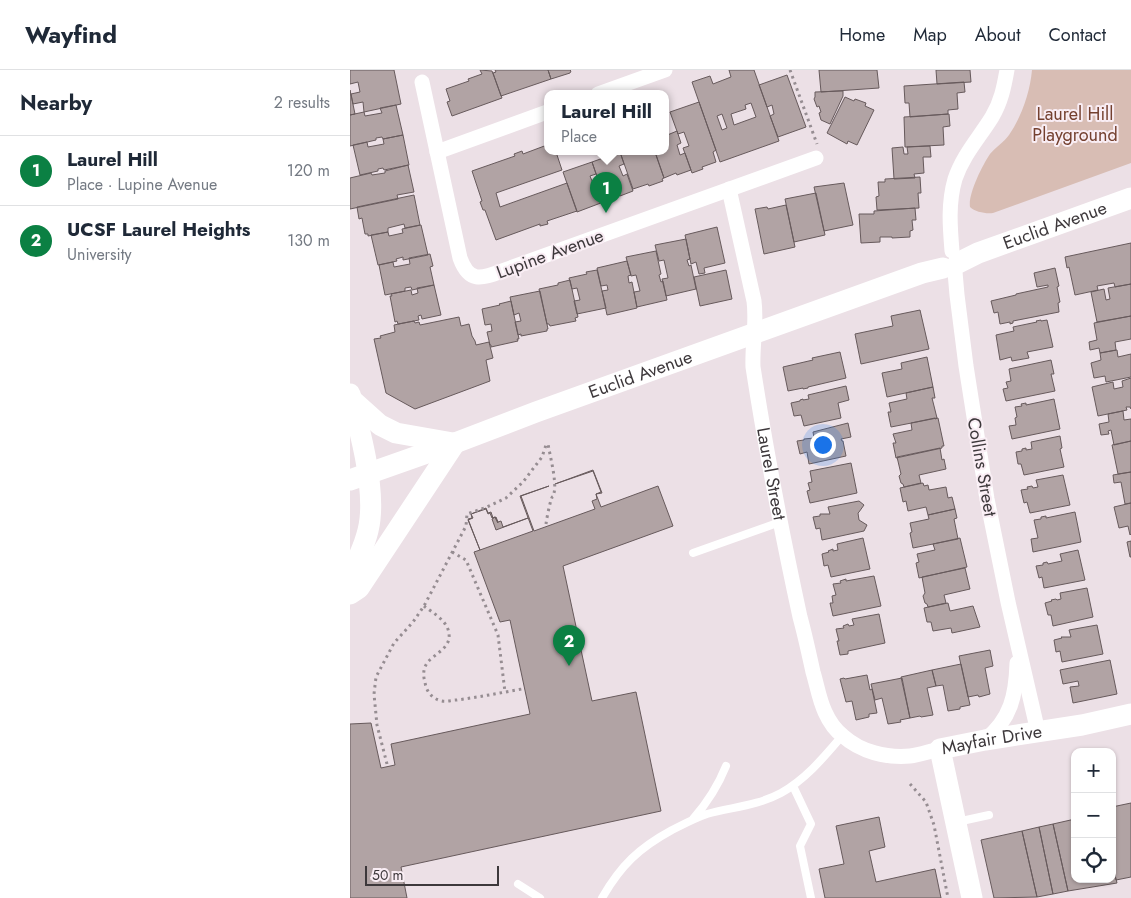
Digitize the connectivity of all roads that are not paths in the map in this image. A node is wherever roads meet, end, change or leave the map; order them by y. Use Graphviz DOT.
graph roads {
  1 [pos="665,70"];
  2 [pos="1007,70"];
  3 [pos="422,82"];
  4 [pos="609,90"];
  5 [pos="544,113"];
  6 [pos="437,152"];
  7 [pos="818,153"];
  8 [pos="729,189"];
  9 [pos="1131,198"];
  10 [pos="948,260"];
  11 [pos="754,333"];
  12 [pos="351,397"];
  13 [pos="456,443"];
  14 [pos="359,477"];
  15 [pos="780,522"];
  16 [pos="693,553"];
  17 [pos="350,577"];
  18 [pos="350,594"];
  19 [pos="1016,636"];
  20 [pos="1131,714"];
  21 [pos="1038,732"];
  22 [pos="848,740"];
  23 [pos="985,740"];
  24 [pos="940,749"];
  25 [pos="726,766"];
  26 [pos="792,786"];
  27 [pos="990,815"];
  28 [pos="691,820"];
  29 [pos="955,822"];
  30 [pos="518,884"];
  31 [pos="540,898"];
  32 [pos="602,898"];
  33 [pos="811,898"];
  34 [pos="972,898"];
  1 -- 4 [label="street"];
  2 -- 10 [label="street, Collins Street"];
  3 -- 6 [label="street, Lupine Avenue"];
  5 -- 6 [label="street"];
  6 -- 8 [label="street, Lupine Avenue"];
  7 -- 8 [label="street, Lupine Avenue"];
  8 -- 11 [label="street, Laurel Street"];
  9 -- 10 [label="street, Euclid Avenue"];
  10 -- 11 [label="street, Euclid Avenue"];
  10 -- 19 [label="street, Collins Street"];
  11 -- 13 [label="street, Euclid Avenue"];
  11 -- 15 [label="street, Laurel Street"];
  12 -- 13 [label="street"];
  12 -- 14 [label="street"];
  13 -- 14 [label="street, Euclid Avenue"];
  13 -- 18 [label="street"];
  14 -- 17 [label="street"];
  15 -- 16 [label="lane"];
  15 -- 22 [label="street, Laurel Street"];
  19 -- 21 [label="street, Collins Street"];
  19 -- 23 [label="street, Collins Street"];
  20 -- 21 [label="street, Mayfair Drive"];
  21 -- 23 [label="street, Mayfair Drive"];
  22 -- 24 [label="street, Mayfair Drive"];
  22 -- 26 [label="lane"];
  23 -- 24 [label="street, Mayfair Drive"];
  24 -- 29 [label="street"];
  25 -- 28 [label="lane"];
  26 -- 28 [label="lane"];
  26 -- 33 [label="lane"];
  27 -- 29 [label="lane"];
  28 -- 32 [label="lane"];
  29 -- 34 [label="street"];
  30 -- 31 [label="lane"];
}
